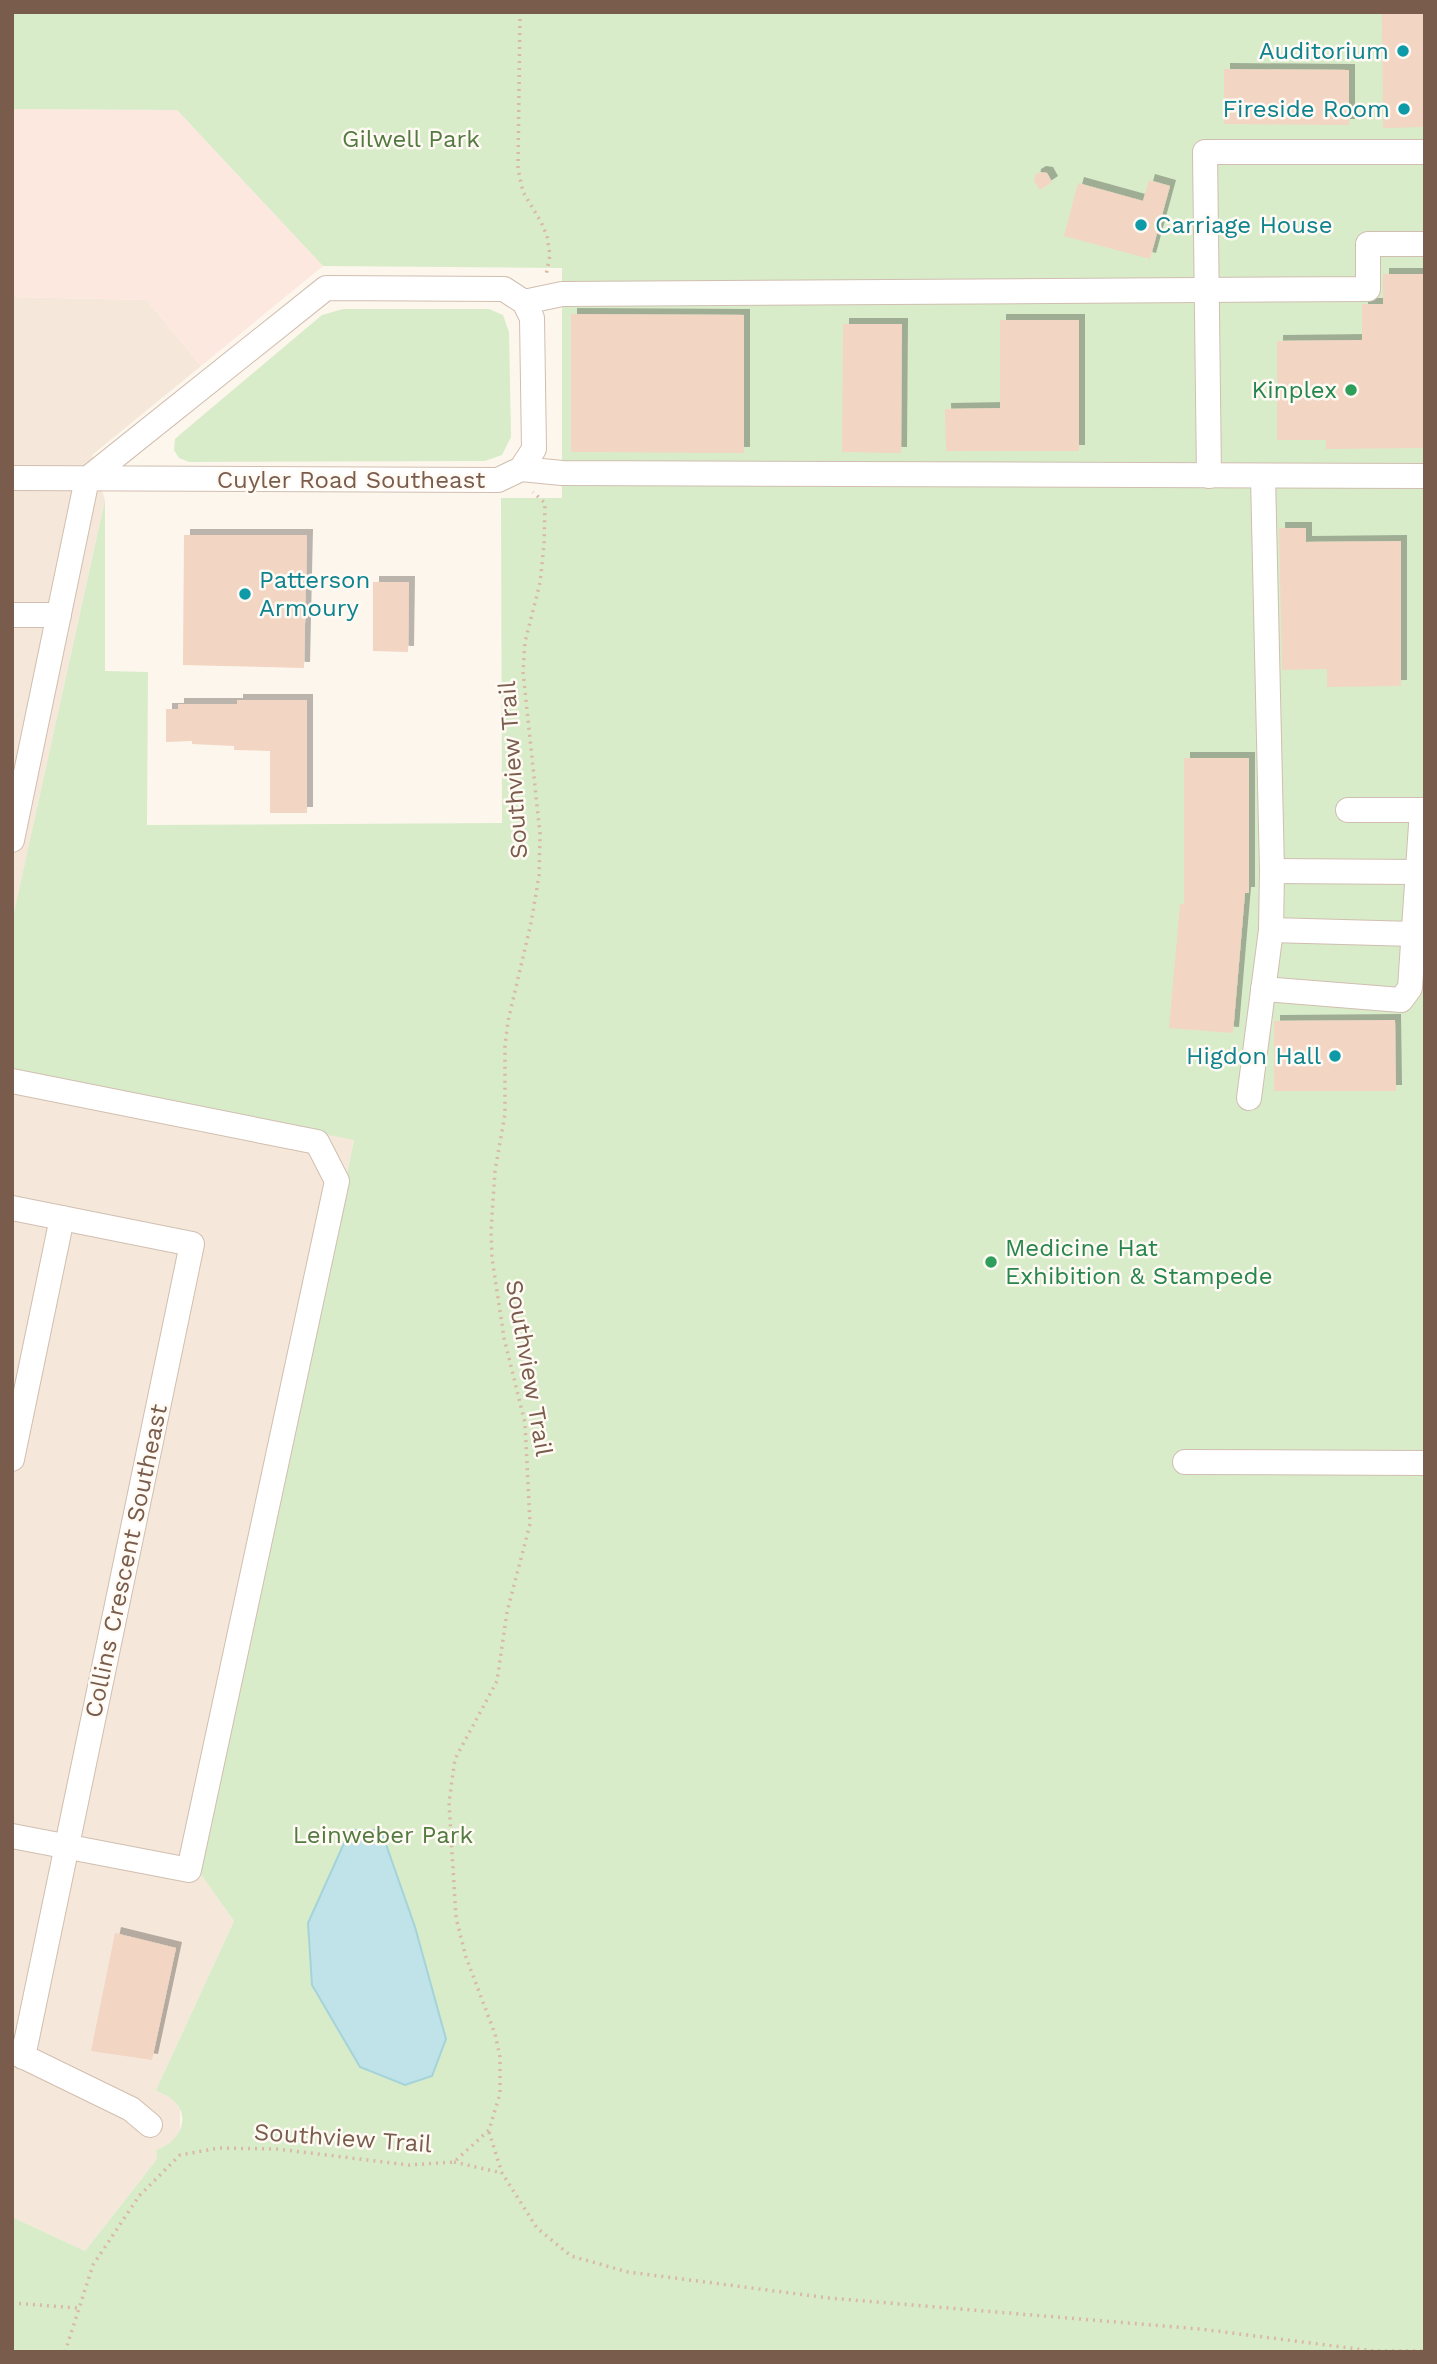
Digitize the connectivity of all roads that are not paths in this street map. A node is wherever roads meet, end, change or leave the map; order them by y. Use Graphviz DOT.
graph roads {
  1 [pos="1425,152"];
  2 [pos="1425,244"];
  3 [pos="1207,289"];
  4 [pos="524,302"];
  5 [pos="521,469"];
  6 [pos="1425,475"];
  7 [pos="1209,476"];
  8 [pos="1263,476"];
  9 [pos="12,478"];
  10 [pos="87,479"];
  11 [pos="12,615"];
  12 [pos="59,615"];
  13 [pos="23,738"];
  14 [pos="1348,810"];
  15 [pos="1423,810"];
  16 [pos="12,840"];
  17 [pos="1272,872"];
  18 [pos="1418,872"];
  19 [pos="1270,930"];
  20 [pos="1414,934"];
  21 [pos="1263,989"];
  22 [pos="12,1081"];
  23 [pos="1249,1098"];
  24 [pos="12,1208"];
  25 [pos="62,1218"];
  26 [pos="12,1459"];
  27 [pos="1185,1462"];
  28 [pos="1425,1463"];
  29 [pos="12,1836"];
  30 [pos="67,1847"];
  31 [pos="18,2054"];
  32 [pos="150,2125"];
  1 -- 3 [label="street"];
  2 -- 3 [label="street"];
  3 -- 4 [label="street"];
  3 -- 7 [label="street"];
  4 -- 5 [label="street, Cuyler Road Southeast"];
  4 -- 10 [label="street"];
  5 -- 7 [label="street"];
  5 -- 10 [label="street, Cuyler Road Southeast"];
  6 -- 8 [label="street"];
  7 -- 8 [label="street"];
  8 -- 17 [label="street"];
  9 -- 10 [label="street, Cuyler Road Southeast"];
  10 -- 12 [label="street"];
  11 -- 12 [label="street"];
  12 -- 13 [label="street"];
  13 -- 16 [label="street"];
  14 -- 15 [label="street"];
  15 -- 18 [label="street"];
  17 -- 18 [label="street"];
  17 -- 19 [label="street"];
  18 -- 20 [label="street"];
  19 -- 20 [label="street"];
  19 -- 21 [label="street"];
  20 -- 21 [label="street"];
  21 -- 23 [label="street"];
  22 -- 30 [label="street"];
  24 -- 25 [label="street, Collins Crescent Southeast"];
  25 -- 26 [label="street"];
  25 -- 30 [label="street, Collins Crescent Southeast"];
  27 -- 28 [label="street"];
  29 -- 30 [label="street"];
  30 -- 31 [label="street, Collins Crescent Southeast"];
  31 -- 32 [label="street"];
}
